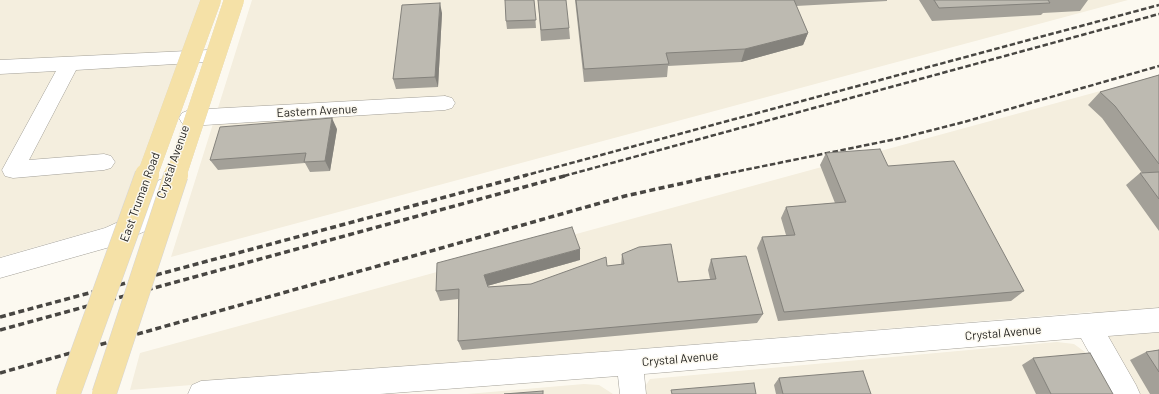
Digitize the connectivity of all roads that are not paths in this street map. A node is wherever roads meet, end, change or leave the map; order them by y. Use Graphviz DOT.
graph roads {
  1 [pos="211,0"];
  2 [pos="228,0"];
  3 [pos="234,0"];
  4 [pos="208,56"];
  5 [pos="70,64"];
  6 [pos="0,67"];
  7 [pos="445,104"];
  8 [pos="188,118"];
  9 [pos="104,162"];
  10 [pos="0,268"];
  11 [pos="1159,320"];
  12 [pos="1088,326"];
  13 [pos="629,363"];
  14 [pos="68,394"];
  15 [pos="104,394"];
  16 [pos="201,394"];
  17 [pos="633,394"];
  18 [pos="1127,394"];
  1 -- 14 [label="main road, East Truman Road, bridge"];
  2 -- 4 [label="street, Crystal Avenue"];
  3 -- 15 [label="main road, bridge"];
  4 -- 5 [label="street"];
  4 -- 8 [label="street, Crystal Avenue"];
  5 -- 6 [label="street"];
  5 -- 9 [label="street"];
  7 -- 8 [label="street, Eastern Avenue"];
  8 -- 10 [label="street, Crystal Avenue"];
  11 -- 12 [label="street, Crystal Avenue"];
  12 -- 13 [label="street, Crystal Avenue"];
  12 -- 18 [label="street"];
  13 -- 16 [label="street, Crystal Avenue"];
  13 -- 17 [label="street"];
}
